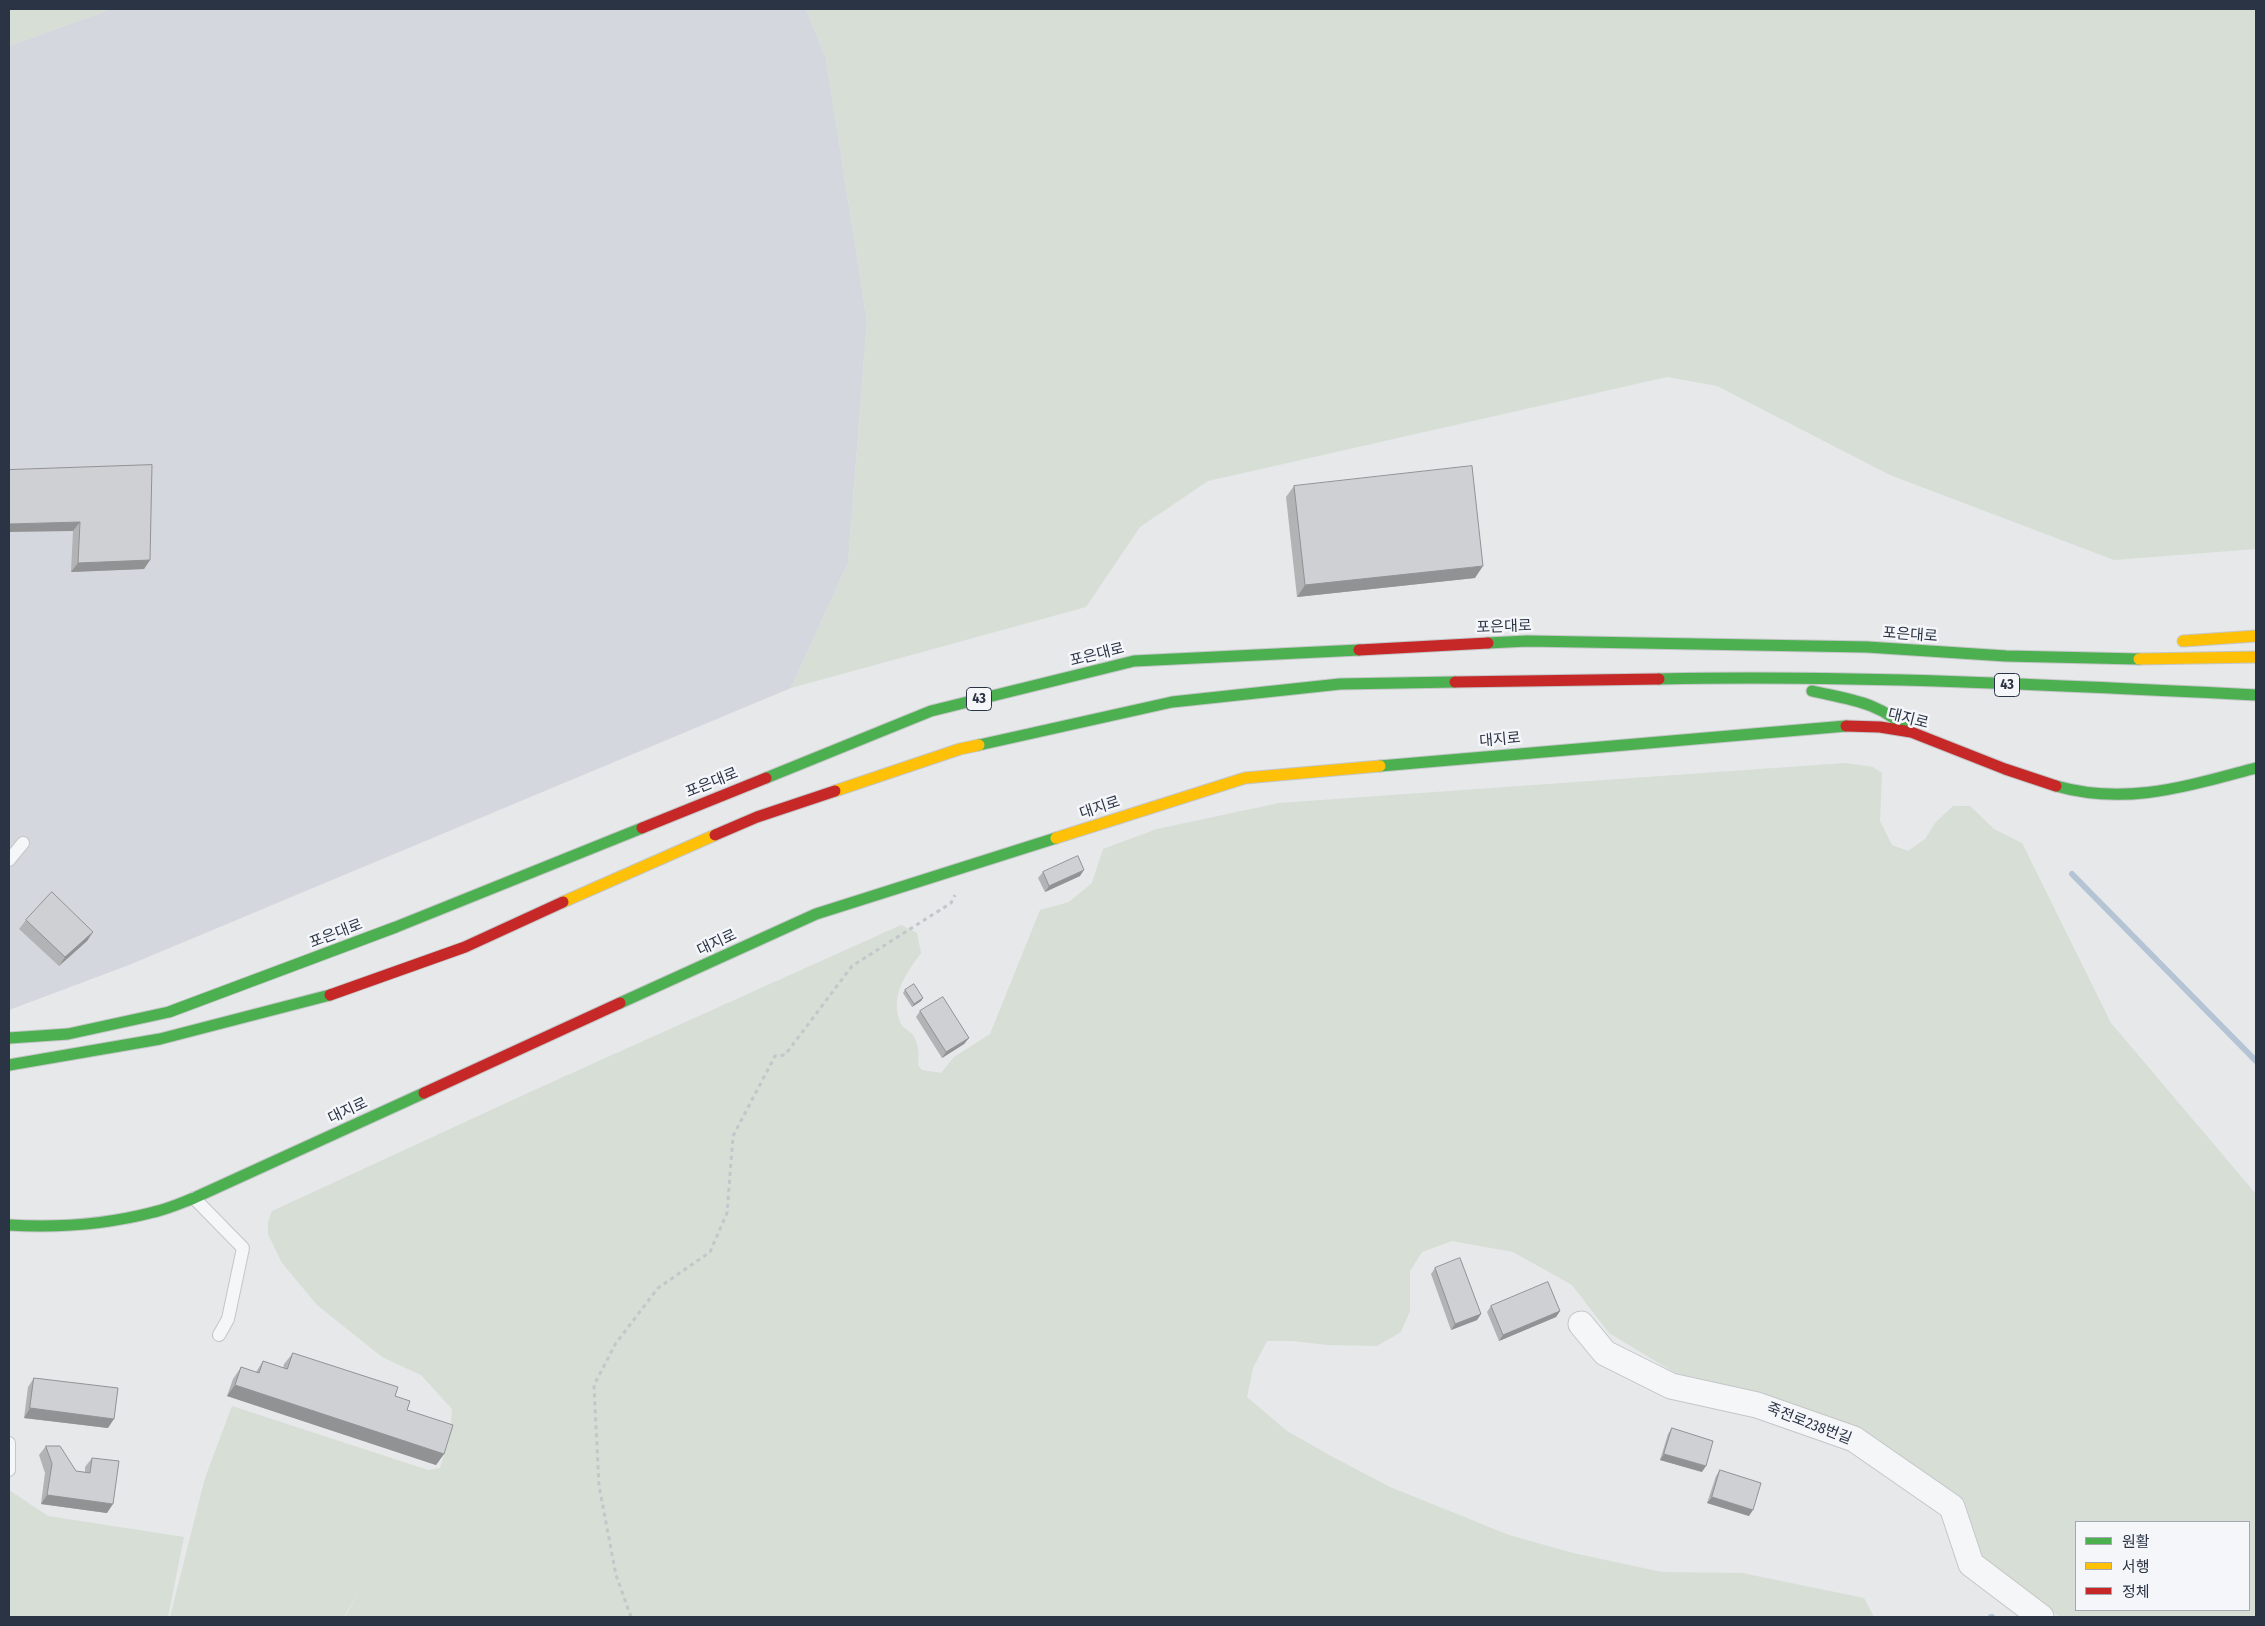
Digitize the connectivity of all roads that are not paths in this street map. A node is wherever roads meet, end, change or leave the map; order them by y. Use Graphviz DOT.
graph roads {
  1 [pos="2256,636"];
  2 [pos="2166,642"];
  3 [pos="2097,646"];
  4 [pos="2006,656"];
  5 [pos="2256,657"];
  6 [pos="1757,677"];
  7 [pos="2256,694"];
  8 [pos="1907,731"];
  9 [pos="2256,768"];
  10 [pos="23,843"];
  11 [pos="9,860"];
  12 [pos="9,1038"];
  13 [pos="9,1064"];
  14 [pos="194,1198"];
  15 [pos="9,1225"];
  16 [pos="1581,1324"];
  17 [pos="219,1335"];
  18 [pos="9,1443"];
  19 [pos="9,1470"];
  20 [pos="2041,1617"];
  1 -- 2 [label="main road"];
  3 -- 4 [label="main road"];
  4 -- 5 [label="main road, 포은대로 / 43"];
  4 -- 12 [label="main road, 포은대로 / 43"];
  6 -- 7 [label="main road, 43"];
  6 -- 8 [label="main road"];
  6 -- 13 [label="main road, 43"];
  8 -- 9 [label="main road, 대지로"];
  8 -- 14 [label="main road, 대지로"];
  10 -- 11 [label="lane"];
  14 -- 15 [label="main road, 대지로"];
  14 -- 17 [label="lane"];
  16 -- 20 [label="street, 죽전로238번길"];
  18 -- 19 [label="lane"];
}
